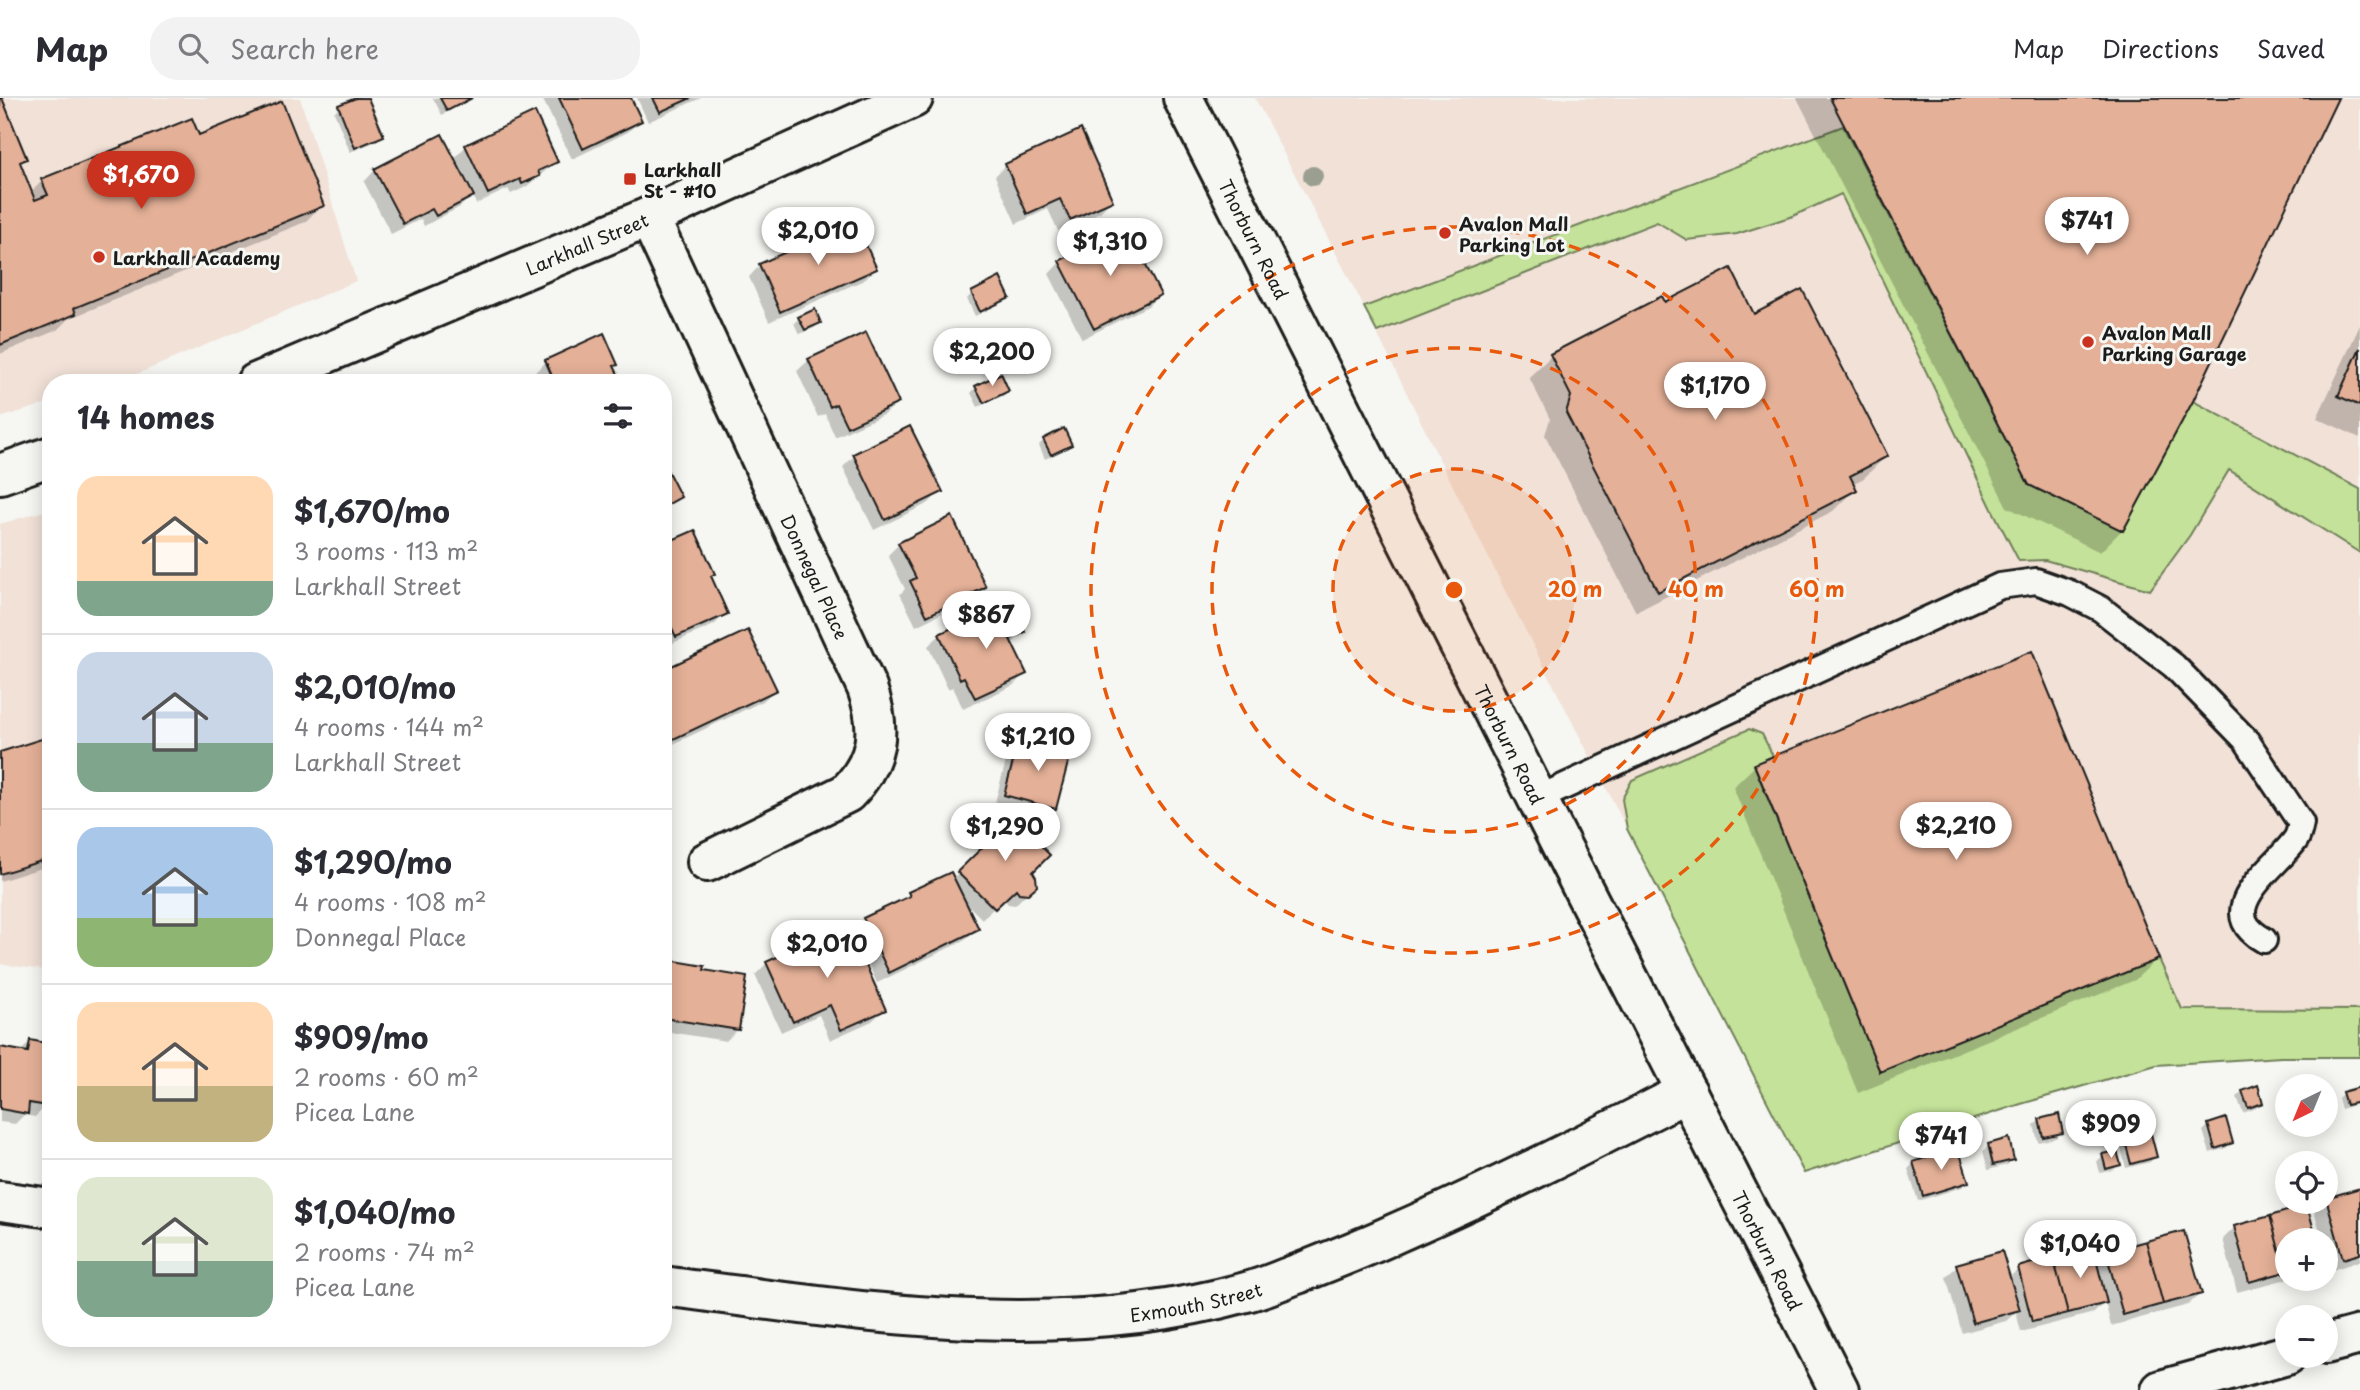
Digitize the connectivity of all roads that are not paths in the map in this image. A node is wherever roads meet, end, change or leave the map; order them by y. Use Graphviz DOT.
graph roads {
  1 [pos="913,98"];
  2 [pos="1183,98"];
  3 [pos="649,217"];
  4 [pos="277,374"];
  5 [pos="42,459"];
  6 [pos="0,474"];
  7 [pos="1537,799"];
  8 [pos="707,862"];
  9 [pos="2264,940"];
  10 [pos="1687,1092"];
  11 [pos="0,1201"];
  12 [pos="42,1207"];
  13 [pos="672,1287"];
  14 [pos="2360,1335"];
  15 [pos="2338,1341"];
  16 [pos="2275,1358"];
  17 [pos="1839,1390"];
  18 [pos="2161,1390"];
  1 -- 3 [label="street, Larkhall Street"];
  2 -- 7 [label="street, Thorburn Road"];
  3 -- 4 [label="street, Larkhall Street"];
  3 -- 8 [label="street, Donnegal Place"];
  5 -- 6 [label="street"];
  7 -- 9 [label="lane"];
  7 -- 10 [label="street, Thorburn Road"];
  10 -- 13 [label="street, Exmouth Street"];
  10 -- 17 [label="street, Thorburn Road"];
  11 -- 12 [label="street"];
  14 -- 15 [label="street"];
  16 -- 18 [label="street"];
}
